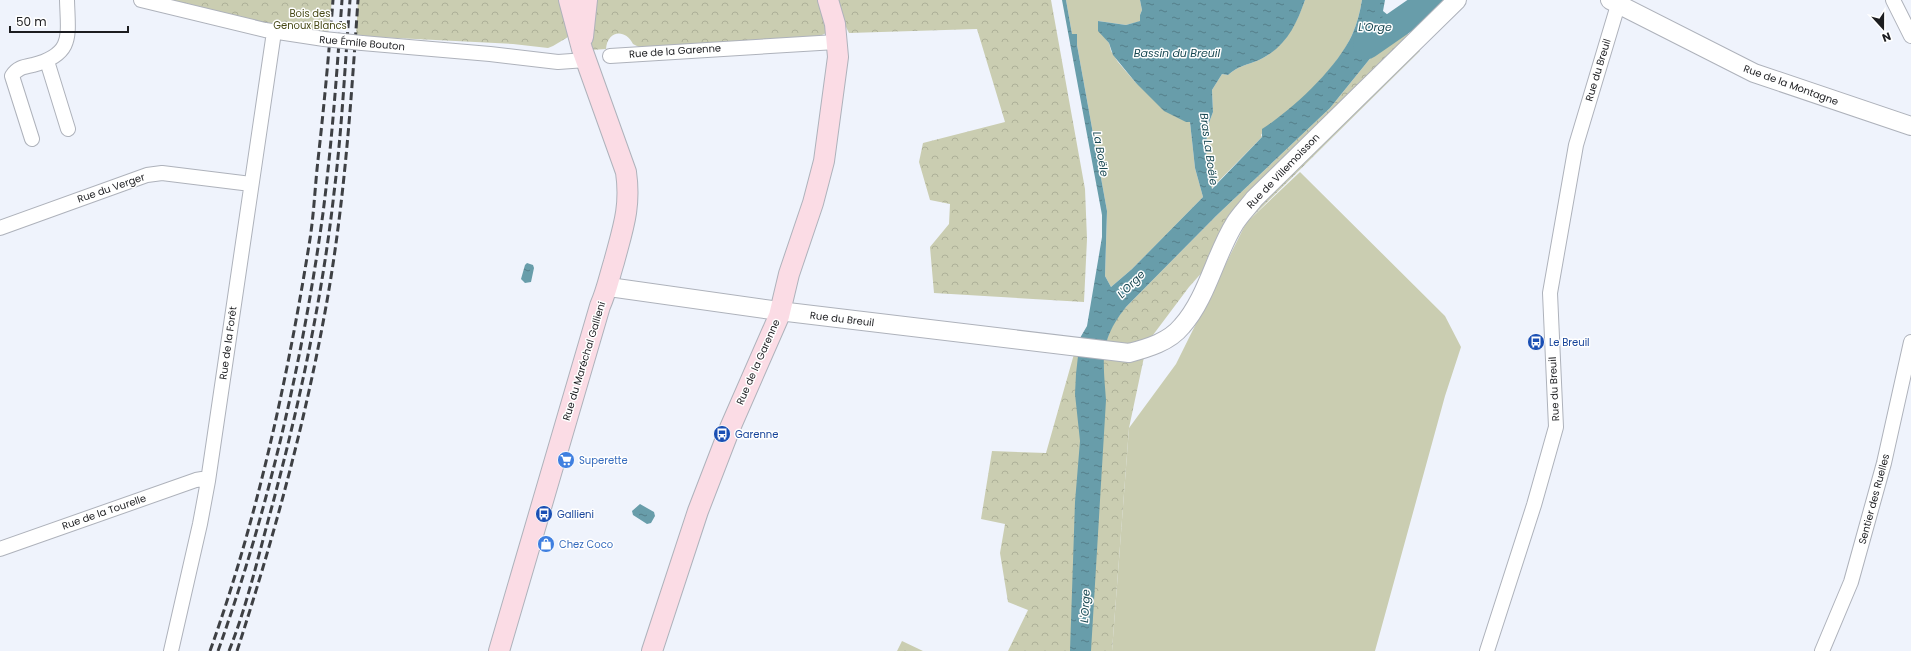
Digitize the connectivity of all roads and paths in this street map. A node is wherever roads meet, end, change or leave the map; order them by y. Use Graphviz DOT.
graph roads {
  1 [pos="67,0"];
  2 [pos="141,0"];
  3 [pos="569,0"];
  4 [pos="587,0"];
  5 [pos="828,0"];
  6 [pos="1457,0"];
  7 [pos="1893,0"];
  8 [pos="1614,2"];
  9 [pos="274,32"];
  10 [pos="1911,36"];
  11 [pos="836,42"];
  12 [pos="584,54"];
  13 [pos="610,56"];
  14 [pos="47,61"];
  15 [pos="1911,126"];
  16 [pos="68,129"];
  17 [pos="32,138"];
  18 [pos="251,184"];
  19 [pos="0,228"];
  20 [pos="609,287"];
  21 [pos="779,311"];
  22 [pos="1911,342"];
  23 [pos="1076,347"];
  24 [pos="208,481"];
  25 [pos="0,549"];
  26 [pos="171,651"];
  27 [pos="499,651"];
  28 [pos="652,651"];
  29 [pos="1487,651"];
  30 [pos="1822,651"];
  1 -- 14 [label="street"];
  2 -- 9 [label="street, Rue Émile Bouton"];
  3 -- 12 [label="main road, Rue du Maréchal Gallieni"];
  4 -- 12 [label="main road, Rue du Maréchal Gallieni"];
  5 -- 11 [label="main road, Rue de la Garenne"];
  6 -- 23 [label="street, Rue de Villemoisson"];
  7 -- 10 [label="street"];
  8 -- 15 [label="street, Rue de la Montagne"];
  8 -- 29 [label="street, Rue du Breuil"];
  9 -- 12 [label="street, Rue Émile Bouton, bridge"];
  9 -- 18 [label="street, Rue de la Forêt"];
  11 -- 13 [label="street, Rue de la Garenne"];
  11 -- 21 [label="main road, Rue de la Garenne"];
  12 -- 20 [label="main road, Rue du Maréchal Gallieni"];
  14 -- 16 [label="street"];
  14 -- 17 [label="street"];
  18 -- 19 [label="street, Rue du Verger"];
  18 -- 24 [label="street, Rue de la Forêt"];
  20 -- 21 [label="street, Rue du Breuil"];
  20 -- 27 [label="main road, Rue du Maréchal Gallieni"];
  21 -- 23 [label="street, Rue du Breuil"];
  21 -- 28 [label="main road, Rue de la Garenne"];
  22 -- 30 [label="street, Sentier des Ruelles"];
  24 -- 25 [label="street, Rue de la Tourelle"];
  24 -- 26 [label="street, Rue de la Forêt"];
}
